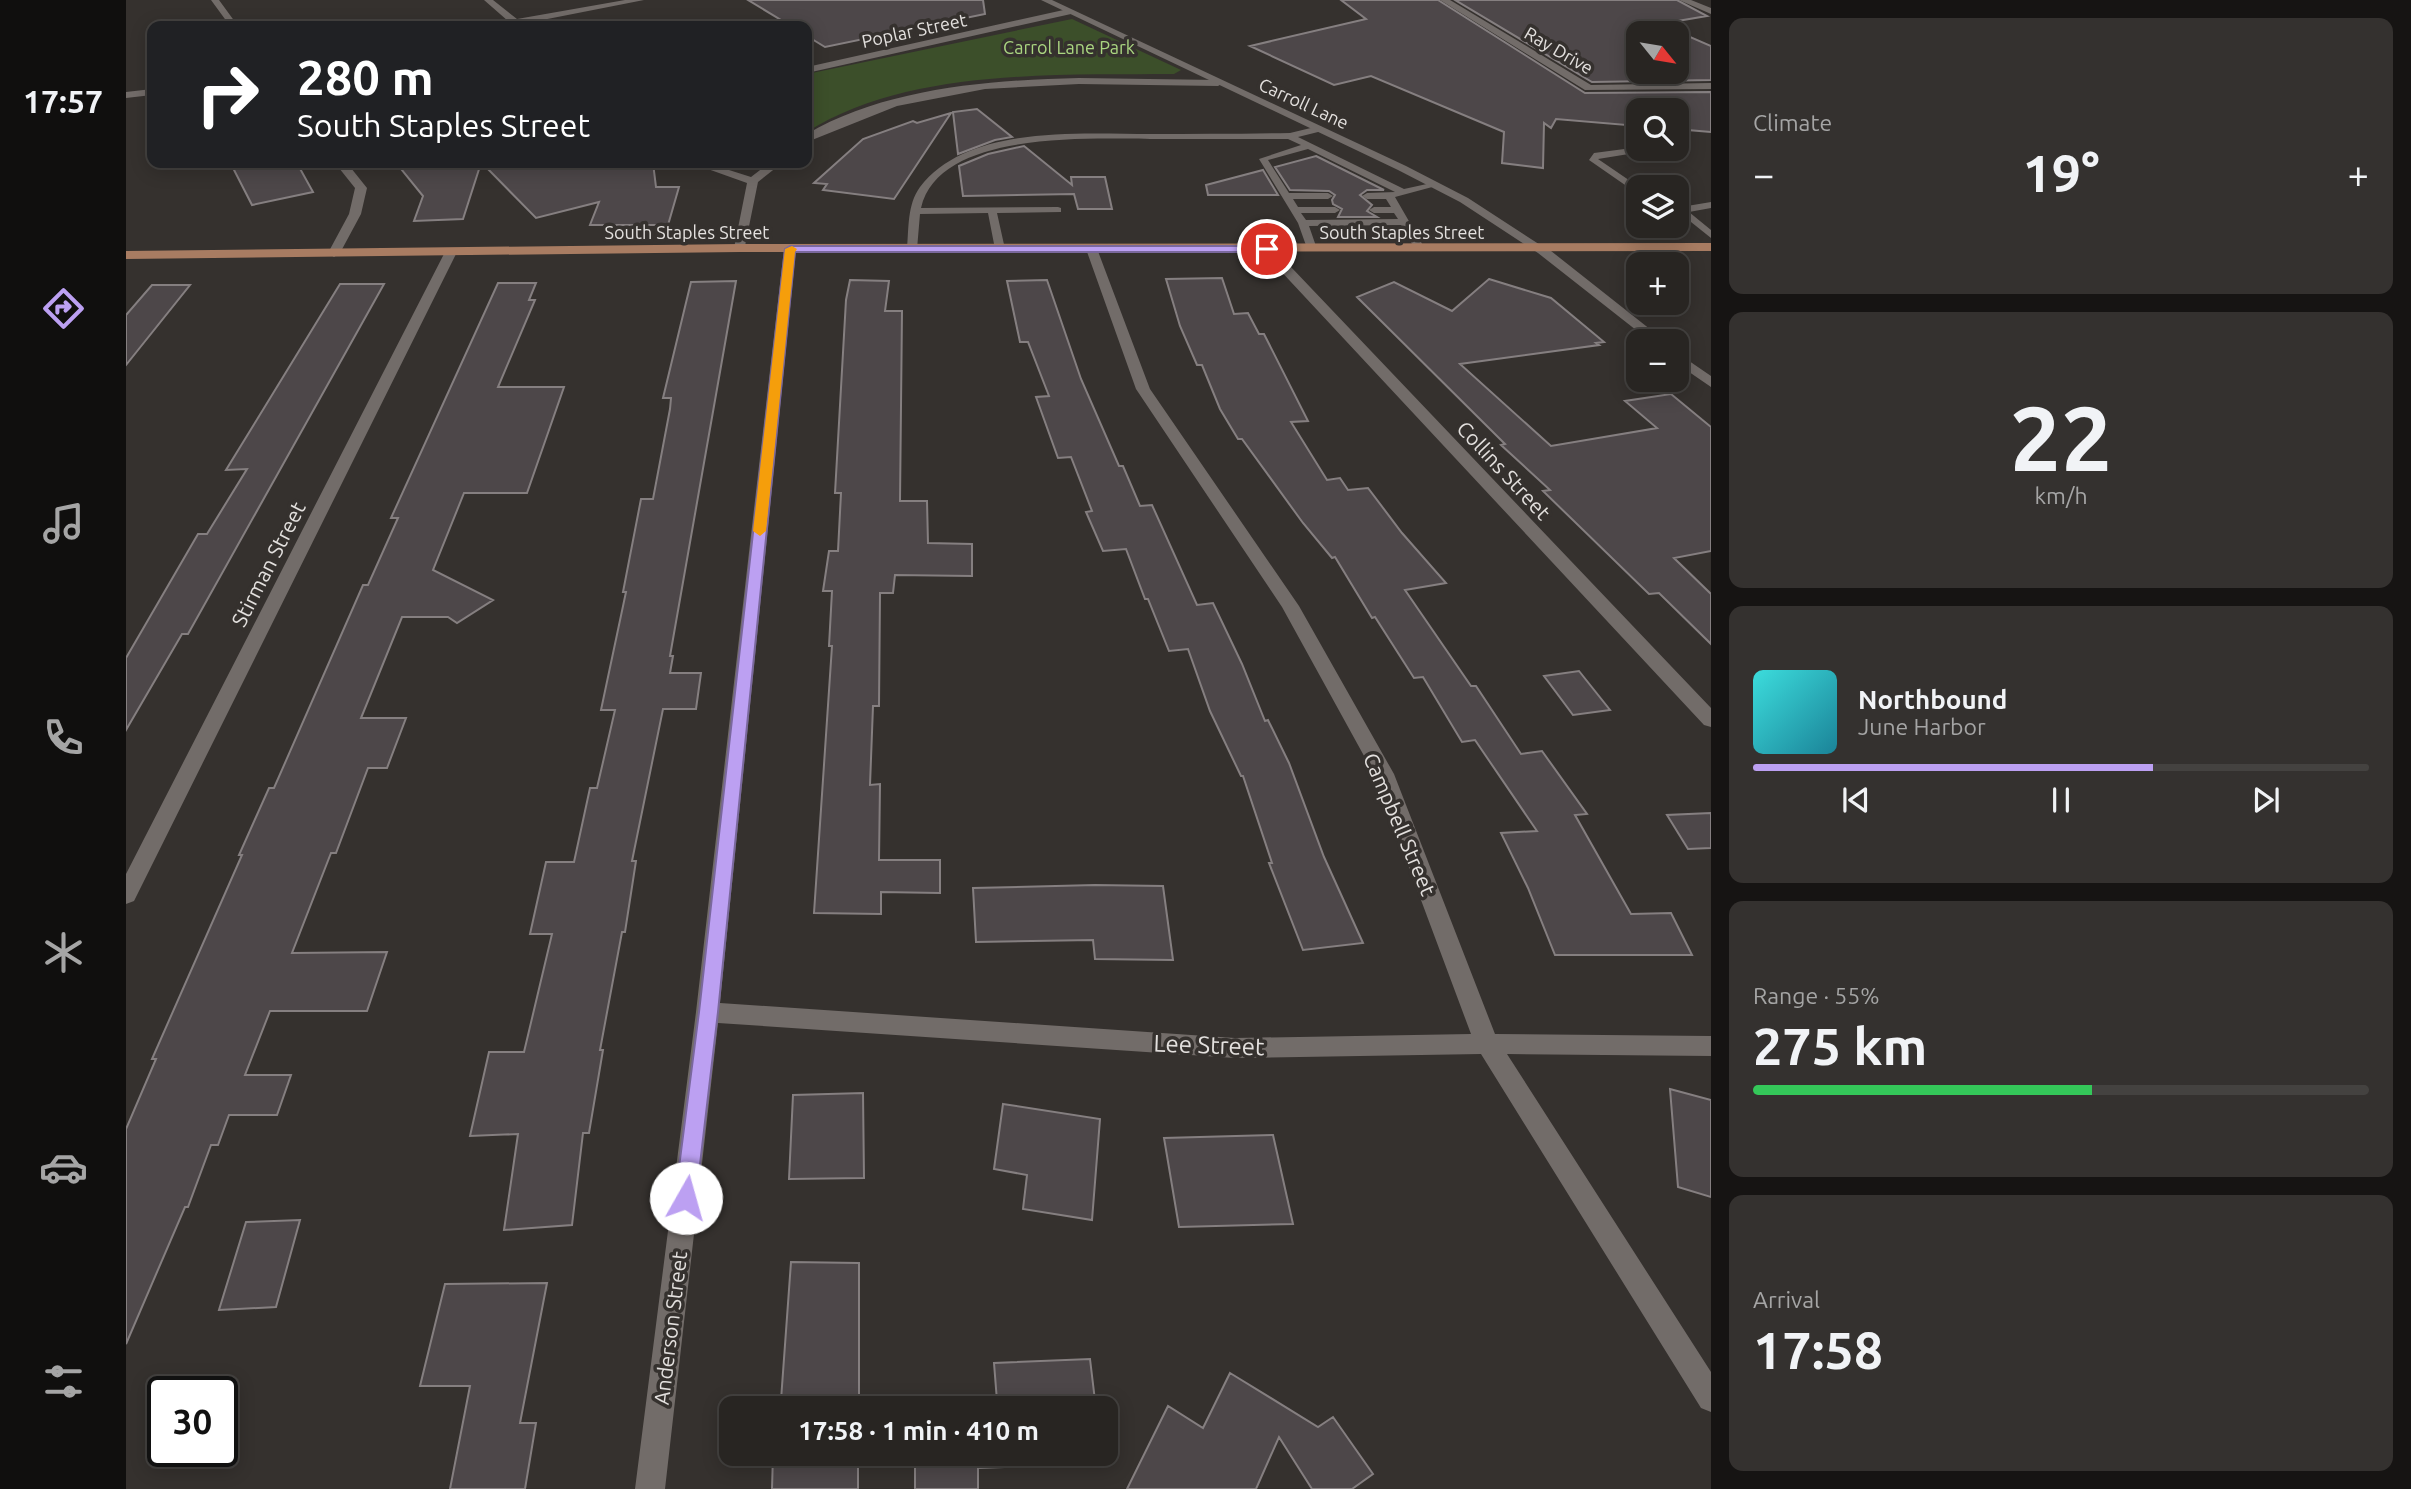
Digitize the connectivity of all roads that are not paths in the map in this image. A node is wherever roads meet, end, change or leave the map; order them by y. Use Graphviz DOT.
graph roads {
  1 [pos="215,0"];
  2 [pos="488,0"];
  3 [pos="640,0"];
  4 [pos="1045,0"];
  5 [pos="1444,0"];
  6 [pos="1683,0"];
  7 [pos="1711,11"];
  8 [pos="1068,12"];
  9 [pos="230,21"];
  10 [pos="513,21"];
  11 [pos="532,21"];
  12 [pos="812,69"];
  13 [pos="1218,83"];
  14 [pos="1711,86"];
  15 [pos="147,93"];
  16 [pos="126,95"];
  17 [pos="1319,129"];
  18 [pos="1290,136"];
  19 [pos="812,137"];
  20 [pos="1309,146"];
  21 [pos="1626,152"];
  22 [pos="345,168"];
  23 [pos="713,168"];
  24 [pos="770,168"];
  25 [pos="753,181"];
  26 [pos="1626,183"];
  27 [pos="1433,184"];
  28 [pos="1403,192"];
  29 [pos="1286,196"];
  30 [pos="1328,196"];
  31 [pos="1367,197"];
  32 [pos="1389,197"];
  33 [pos="1711,205"];
  34 [pos="1689,208"];
  35 [pos="1396,209"];
  36 [pos="1058,210"];
  37 [pos="1295,210"];
  38 [pos="1335,210"];
  39 [pos="1374,210"];
  40 [pos="916,211"];
  41 [pos="992,211"];
  42 [pos="1689,217"];
  43 [pos="1404,222"];
  44 [pos="1303,223"];
  45 [pos="1711,235"];
  46 [pos="1711,247"];
  47 [pos="740,248"];
  48 [pos="790,249"];
  49 [pos="912,249"];
  50 [pos="1000,249"];
  51 [pos="1092,249"];
  52 [pos="1267,249"];
  53 [pos="1312,249"];
  54 [pos="1420,249"];
  55 [pos="1542,250"];
  56 [pos="450,252"];
  57 [pos="334,253"];
  58 [pos="126,255"];
  59 [pos="1643,329"];
  60 [pos="1689,366"];
  61 [pos="1711,383"];
  62 [pos="1711,720"];
  63 [pos="126,895"];
  64 [pos="708,1012"];
  65 [pos="1487,1044"];
  66 [pos="1711,1046"];
  67 [pos="1711,1398"];
  68 [pos="650,1489"];
  1 -- 9 [label="street"];
  2 -- 10 [label="street"];
  3 -- 11 [label="street"];
  4 -- 8 [label="street, Carroll Lane"];
  5 -- 14 [label="street, Ray Drive"];
  6 -- 7 [label="street"];
  8 -- 12 [label="street, Poplar Street"];
  8 -- 13 [label="street, Carroll Lane"];
  13 -- 17 [label="street, Carroll Lane"];
  13 -- 19 [label="street"];
  15 -- 16 [label="street"];
  17 -- 18 [label="lane"];
  17 -- 27 [label="street, Carroll Lane"];
  18 -- 20 [label="lane"];
  18 -- 40 [label="lane"];
  20 -- 28 [label="lane"];
  20 -- 29 [label="lane"];
  21 -- 26 [label="lane"];
  22 -- 57 [label="street"];
  23 -- 25 [label="street"];
  24 -- 25 [label="street"];
  25 -- 47 [label="street"];
  27 -- 28 [label="lane"];
  27 -- 55 [label="street, Carroll Lane"];
  28 -- 32 [label="lane"];
  29 -- 30 [label="lane"];
  29 -- 37 [label="lane"];
  31 -- 32 [label="lane"];
  32 -- 35 [label="lane"];
  33 -- 34 [label="lane"];
  35 -- 39 [label="lane"];
  35 -- 43 [label="lane"];
  36 -- 41 [label="lane"];
  37 -- 38 [label="lane"];
  37 -- 44 [label="lane"];
  40 -- 41 [label="lane"];
  40 -- 49 [label="lane"];
  41 -- 50 [label="lane"];
  42 -- 45 [label="lane"];
  43 -- 44 [label="lane"];
  43 -- 54 [label="lane"];
  44 -- 53 [label="lane"];
  46 -- 55 [label="main road, South Staples Street"];
  47 -- 48 [label="main road, South Staples Street"];
  47 -- 56 [label="main road, South Staples Street"];
  48 -- 49 [label="main road, South Staples Street"];
  48 -- 64 [label="street, Anderson Street"];
  49 -- 50 [label="main road, South Staples Street"];
  50 -- 51 [label="main road, South Staples Street"];
  51 -- 52 [label="main road, South Staples Street"];
  51 -- 65 [label="street, Campbell Street"];
  52 -- 53 [label="main road, South Staples Street"];
  52 -- 62 [label="street, Collins Street"];
  53 -- 54 [label="main road, South Staples Street"];
  54 -- 55 [label="main road, South Staples Street"];
  55 -- 59 [label="street, Carroll Lane"];
  56 -- 57 [label="main road, South Staples Street"];
  56 -- 63 [label="street, Stirman Street"];
  57 -- 58 [label="main road, South Staples Street"];
  60 -- 61 [label="street"];
  64 -- 65 [label="street, Lee Street"];
  64 -- 68 [label="street, Anderson Street"];
  65 -- 66 [label="street, Lee Street"];
  65 -- 67 [label="street, Campbell Street"];
}
